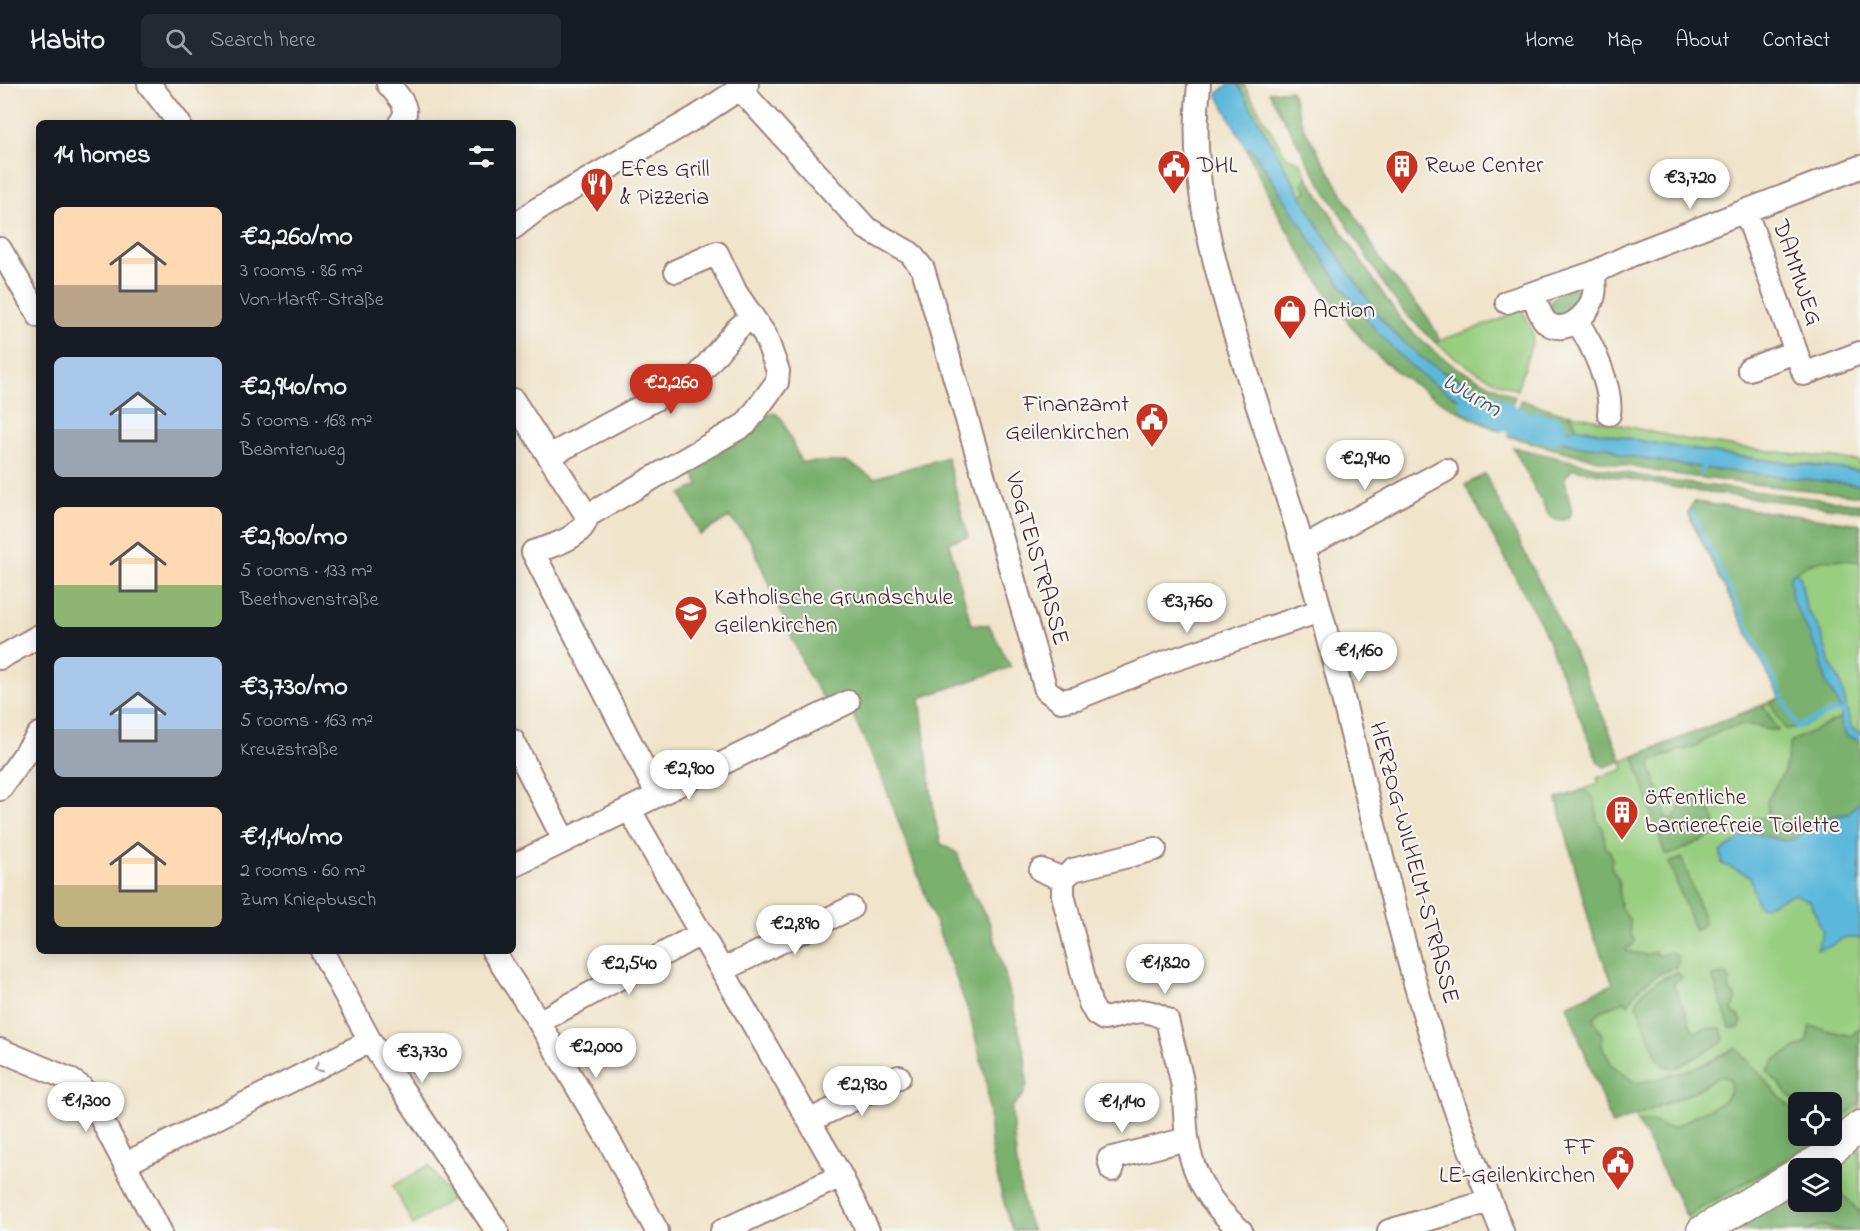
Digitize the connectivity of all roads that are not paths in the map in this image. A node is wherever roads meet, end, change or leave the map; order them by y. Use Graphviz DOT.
graph roads {
  1 [pos="149,84"];
  2 [pos="388,84"];
  3 [pos="1199,84"];
  4 [pos="744,87"];
  5 [pos="177,120"];
  6 [pos="403,120"];
  7 [pos="1860,166"];
  8 [pos="1746,212"];
  9 [pos="516,226"];
  10 [pos="0,249"];
  11 [pos="676,271"];
  12 [pos="1593,273"];
  13 [pos="1533,293"];
  14 [pos="1507,302"];
  15 [pos="36,311"];
  16 [pos="752,316"];
  17 [pos="1577,322"];
  18 [pos="1795,352"];
  19 [pos="1860,353"];
  20 [pos="1749,369"];
  21 [pos="516,405"];
  22 [pos="1610,414"];
  23 [pos="549,456"];
  24 [pos="1446,470"];
  25 [pos="587,516"];
  26 [pos="1303,548"];
  27 [pos="523,555"];
  28 [pos="1320,611"];
  29 [pos="36,638"];
  30 [pos="0,658"];
  31 [pos="848,702"];
  32 [pos="36,738"];
  33 [pos="516,747"];
  34 [pos="0,789"];
  35 [pos="657,794"];
  36 [pos="628,809"];
  37 [pos="564,840"];
  38 [pos="1155,849"];
  39 [pos="516,864"];
  40 [pos="1041,870"];
  41 [pos="1063,879"];
  42 [pos="851,908"];
  43 [pos="700,934"];
  44 [pos="331,954"];
  45 [pos="495,954"];
  46 [pos="722,970"];
  47 [pos="539,1022"];
  48 [pos="370,1041"];
  49 [pos="0,1050"];
  50 [pos="899,1077"];
  51 [pos="809,1121"];
  52 [pos="1860,1126"];
  53 [pos="1187,1138"];
  54 [pos="1821,1158"];
  55 [pos="125,1164"];
  56 [pos="1112,1170"];
  57 [pos="841,1176"];
  58 [pos="1788,1179"];
  59 [pos="1490,1201"];
  60 [pos="160,1231"];
  61 [pos="497,1231"];
  62 [pos="657,1231"];
  63 [pos="722,1231"];
  64 [pos="867,1231"];
  65 [pos="1241,1231"];
  66 [pos="1389,1231"];
  67 [pos="1502,1231"];
  68 [pos="1702,1231"];
  1 -- 5 [label="street"];
  2 -- 6 [label="street"];
  3 -- 26 [label="street, HERZOG-WILHELM-STRASSE"];
  4 -- 9 [label="street"];
  4 -- 28 [label="street, VOGTEISTRASSE"];
  7 -- 8 [label="street"];
  8 -- 12 [label="street"];
  8 -- 18 [label="street, DAMMWEG"];
  10 -- 15 [label="street"];
  11 -- 16 [label="street"];
  12 -- 13 [label="street"];
  12 -- 17 [label="street"];
  13 -- 14 [label="street"];
  13 -- 17 [label="street"];
  16 -- 23 [label="street"];
  16 -- 25 [label="street"];
  17 -- 22 [label="street"];
  18 -- 19 [label="street, DAMMWEG"];
  18 -- 20 [label="street, DAMMWEG"];
  21 -- 23 [label="street"];
  23 -- 25 [label="street"];
  24 -- 26 [label="street"];
  25 -- 27 [label="street"];
  26 -- 28 [label="street, HERZOG-WILHELM-STRASSE"];
  27 -- 35 [label="street"];
  28 -- 59 [label="street, HERZOG-WILHELM-STRASSE"];
  29 -- 30 [label="street"];
  31 -- 35 [label="street"];
  32 -- 34 [label="street"];
  33 -- 37 [label="street"];
  35 -- 36 [label="street"];
  36 -- 37 [label="street"];
  36 -- 43 [label="street"];
  37 -- 39 [label="street"];
  38 -- 41 [label="street"];
  40 -- 41 [label="street"];
  41 -- 53 [label="street"];
  42 -- 46 [label="street"];
  43 -- 46 [label="street"];
  43 -- 47 [label="street"];
  44 -- 48 [label="street"];
  45 -- 47 [label="street"];
  46 -- 51 [label="street"];
  47 -- 62 [label="street"];
  48 -- 55 [label="street, one-way"];
  48 -- 61 [label="street"];
  49 -- 55 [label="street"];
  50 -- 51 [label="street"];
  51 -- 57 [label="street"];
  52 -- 54 [label="main road"];
  53 -- 56 [label="street"];
  53 -- 65 [label="street"];
  55 -- 60 [label="street"];
  57 -- 63 [label="street"];
  57 -- 64 [label="street"];
  58 -- 68 [label="main road"];
  59 -- 66 [label="street"];
  59 -- 67 [label="street, HERZOG-WILHELM-STRASSE"];
}
